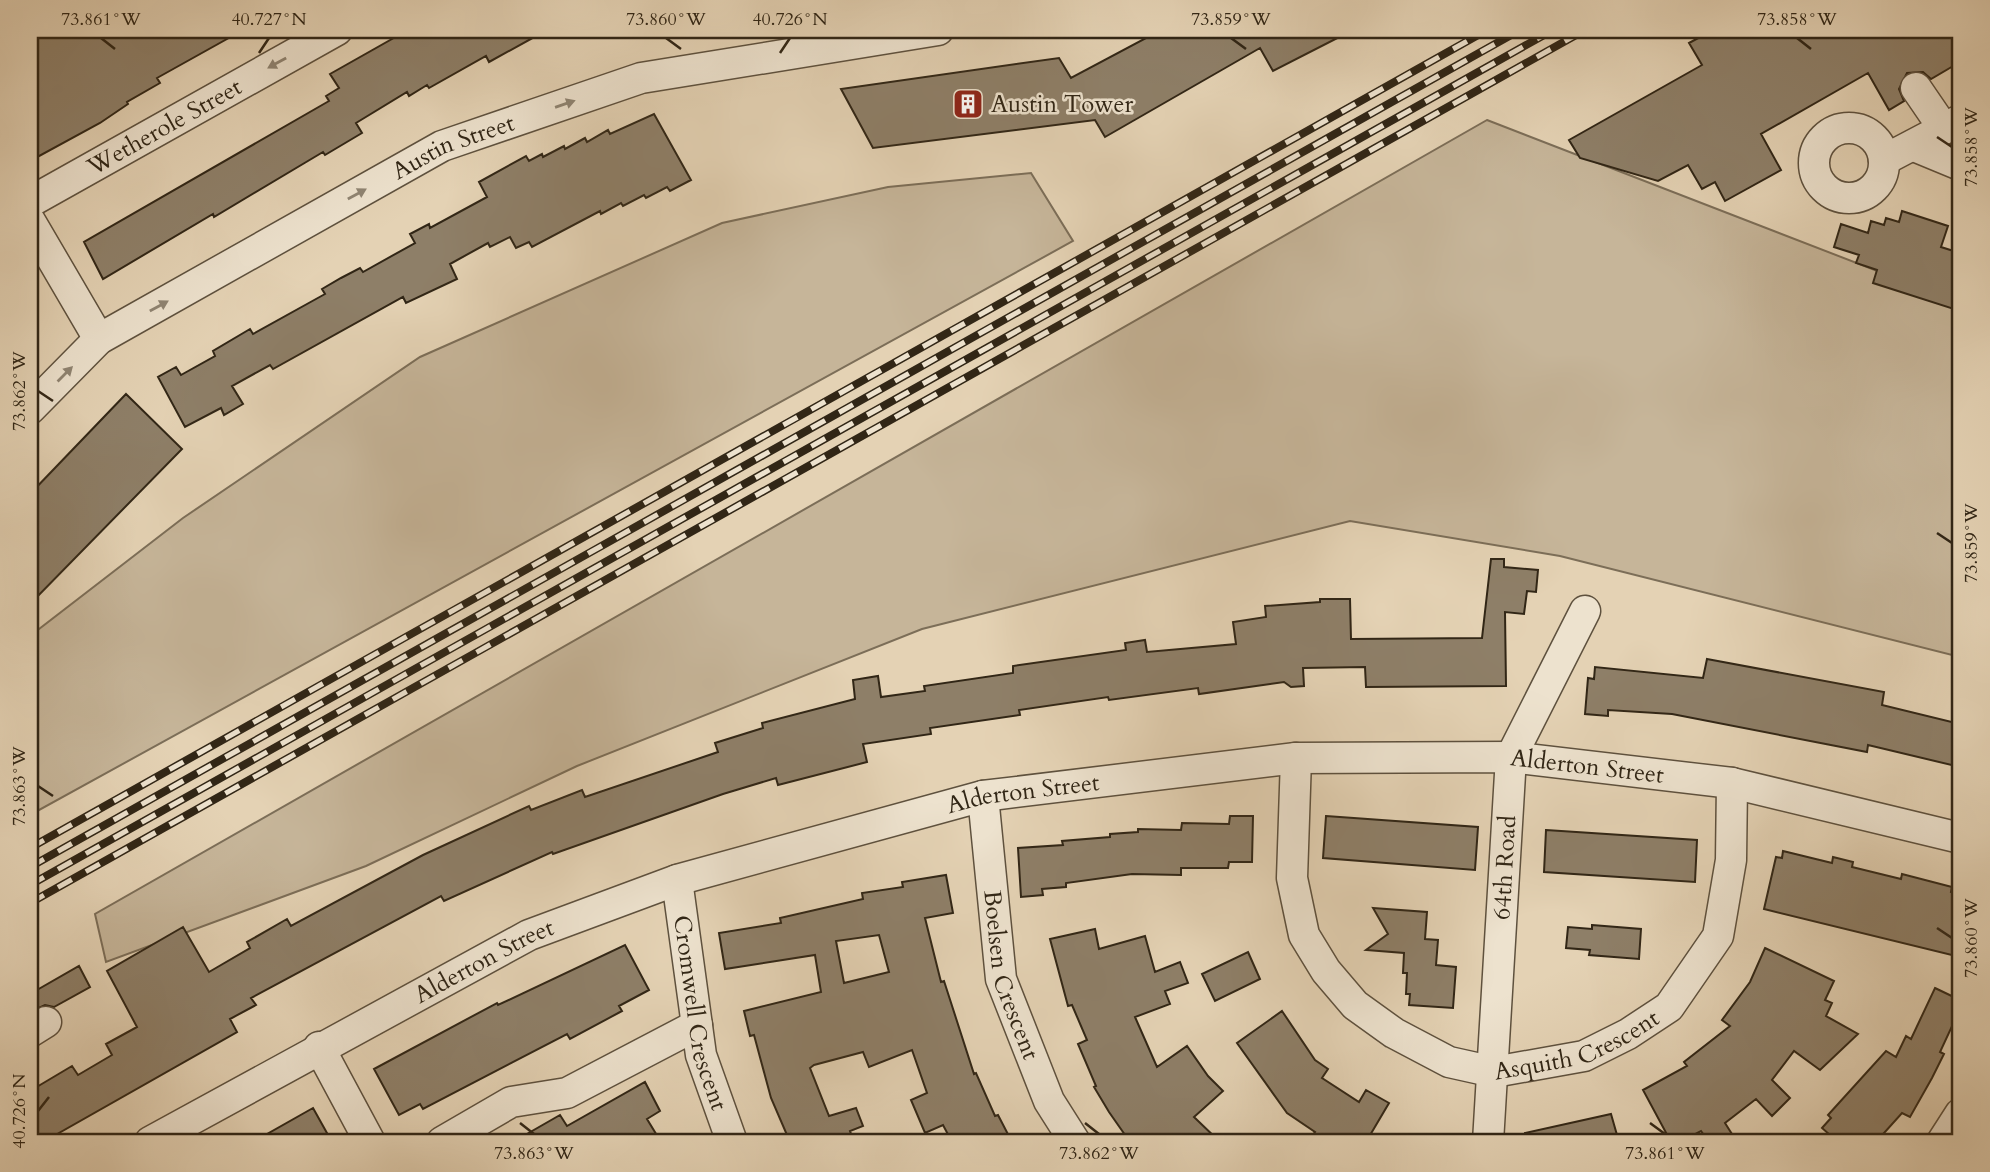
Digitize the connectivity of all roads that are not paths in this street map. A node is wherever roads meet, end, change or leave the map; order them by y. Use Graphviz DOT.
graph roads {
  1 [pos="337,30"];
  2 [pos="939,30"];
  3 [pos="807,39"];
  4 [pos="1916,88"];
  5 [pos="1952,125"];
  6 [pos="1914,146"];
  7 [pos="1884,160"];
  8 [pos="1960,165"];
  9 [pos="30,202"];
  10 [pos="30,221"];
  11 [pos="99,339"];
  12 [pos="30,409"];
  13 [pos="1585,611"];
  14 [pos="1511,757"];
  15 [pos="1296,758"];
  16 [pos="1732,783"];
  17 [pos="983,796"];
  18 [pos="1960,838"];
  19 [pos="677,880"];
  20 [pos="697,1025"];
  21 [pos="319,1047"];
  22 [pos="1494,1072"];
  23 [pos="1960,1114"];
  24 [pos="150,1142"];
  25 [pos="370,1142"];
  26 [pos="442,1142"];
  27 [pos="732,1142"];
  28 [pos="1075,1142"];
  29 [pos="1488,1142"];
  30 [pos="1942,1142"];
  1 -- 9 [label="street, Wetherole Street, one-way"];
  2 -- 3 [label="street, Austin Street"];
  11 -- 3 [label="street, Austin Street, one-way"];
  4 -- 5 [label="street"];
  5 -- 6 [label="street"];
  6 -- 7 [label="street"];
  6 -- 8 [label="street"];
  10 -- 11 [label="street"];
  12 -- 11 [label="street, Austin Street, one-way"];
  13 -- 14 [label="street, 64th Road"];
  14 -- 15 [label="street, Alderton Street"];
  14 -- 16 [label="street, Alderton Street"];
  14 -- 22 [label="street, 64th Road"];
  15 -- 17 [label="street, Alderton Street"];
  15 -- 22 [label="street, Asquith Crescent"];
  16 -- 18 [label="street, Alderton Street"];
  16 -- 22 [label="street, Asquith Crescent"];
  17 -- 19 [label="street, Alderton Street"];
  17 -- 28 [label="street, Boelsen Crescent"];
  19 -- 20 [label="street, Cromwell Crescent"];
  19 -- 21 [label="street, Alderton Street"];
  20 -- 26 [label="street"];
  20 -- 27 [label="street, Cromwell Crescent"];
  21 -- 24 [label="street, Alderton Street"];
  21 -- 25 [label="street"];
  22 -- 29 [label="street, 64th Road"];
  23 -- 30 [label="street"];
}
